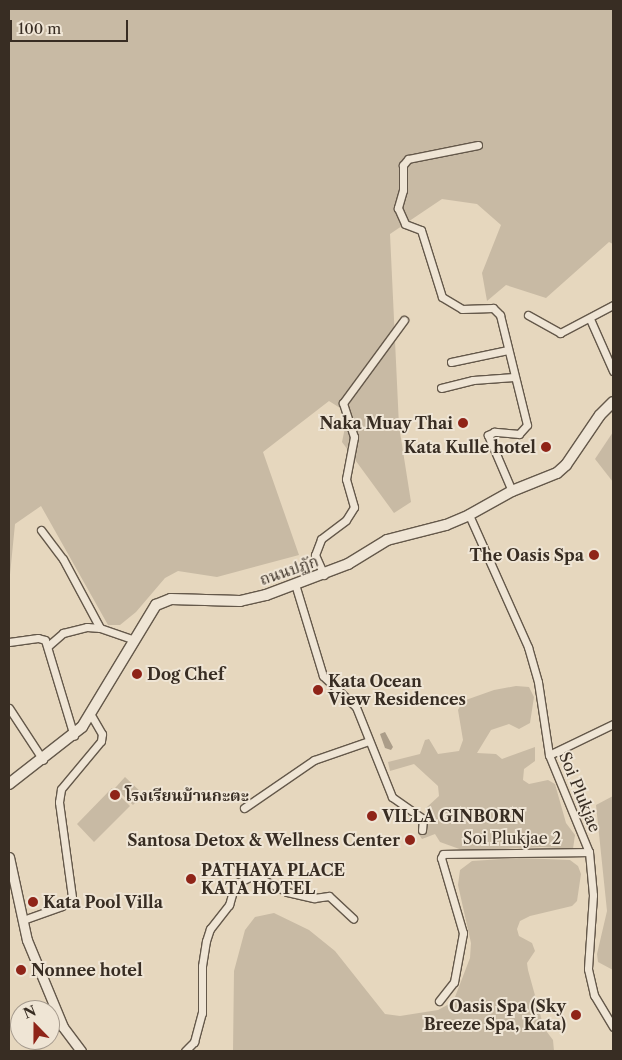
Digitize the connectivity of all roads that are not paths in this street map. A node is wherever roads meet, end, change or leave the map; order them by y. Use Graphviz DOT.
graph roads {
  1 [pos="478,145"];
  2 [pos="613,305"];
  3 [pos="528,315"];
  4 [pos="590,319"];
  5 [pos="404,320"];
  6 [pos="508,350"];
  7 [pos="452,362"];
  8 [pos="613,371"];
  9 [pos="514,377"];
  10 [pos="441,388"];
  11 [pos="613,402"];
  12 [pos="512,491"];
  13 [pos="469,515"];
  14 [pos="41,530"];
  15 [pos="324,575"];
  16 [pos="295,584"];
  17 [pos="100,628"];
  18 [pos="134,640"];
  19 [pos="9,642"];
  20 [pos="48,646"];
  21 [pos="9,708"];
  22 [pos="91,715"];
  23 [pos="613,724"];
  24 [pos="74,736"];
  25 [pos="369,741"];
  26 [pos="549,754"];
  27 [pos="43,760"];
  28 [pos="9,784"];
  29 [pos="244,808"];
  30 [pos="422,830"];
  31 [pos="589,852"];
  32 [pos="9,857"];
  33 [pos="353,918"];
  34 [pos="23,920"];
  35 [pos="439,1000"];
  36 [pos="613,1027"];
  37 [pos="81,1051"];
  38 [pos="185,1051"];
  1 -- 6 [label="street"];
  2 -- 4 [label="street"];
  3 -- 4 [label="street"];
  4 -- 8 [label="street"];
  5 -- 15 [label="street"];
  6 -- 7 [label="street"];
  6 -- 9 [label="street"];
  9 -- 10 [label="street"];
  9 -- 12 [label="street"];
  11 -- 12 [label="main road, ถนนปฏัก"];
  12 -- 13 [label="main road, ถนนปฏัก"];
  13 -- 15 [label="main road, ถนนปฏัก"];
  13 -- 26 [label="street, Soi Plukjae"];
  14 -- 17 [label="street"];
  15 -- 16 [label="main road, ถนนปฏัก"];
  16 -- 18 [label="main road, ถนนปฏัก"];
  16 -- 25 [label="street"];
  17 -- 18 [label="street"];
  17 -- 20 [label="street"];
  18 -- 22 [label="main road, ถนนปฏัก"];
  19 -- 20 [label="street"];
  20 -- 24 [label="street"];
  21 -- 27 [label="street"];
  22 -- 24 [label="main road, ถนนปฏัก"];
  22 -- 34 [label="street"];
  23 -- 26 [label="street"];
  24 -- 27 [label="main road, ถนนปฏัก"];
  25 -- 29 [label="street"];
  25 -- 30 [label="street"];
  26 -- 31 [label="street, Soi Plukjae"];
  27 -- 28 [label="main road, ถนนปฏัก"];
  31 -- 35 [label="street, Soi Plukjae 2"];
  31 -- 36 [label="street, Soi Plukjae"];
  32 -- 34 [label="street"];
  33 -- 38 [label="street"];
  34 -- 37 [label="street"];
}
